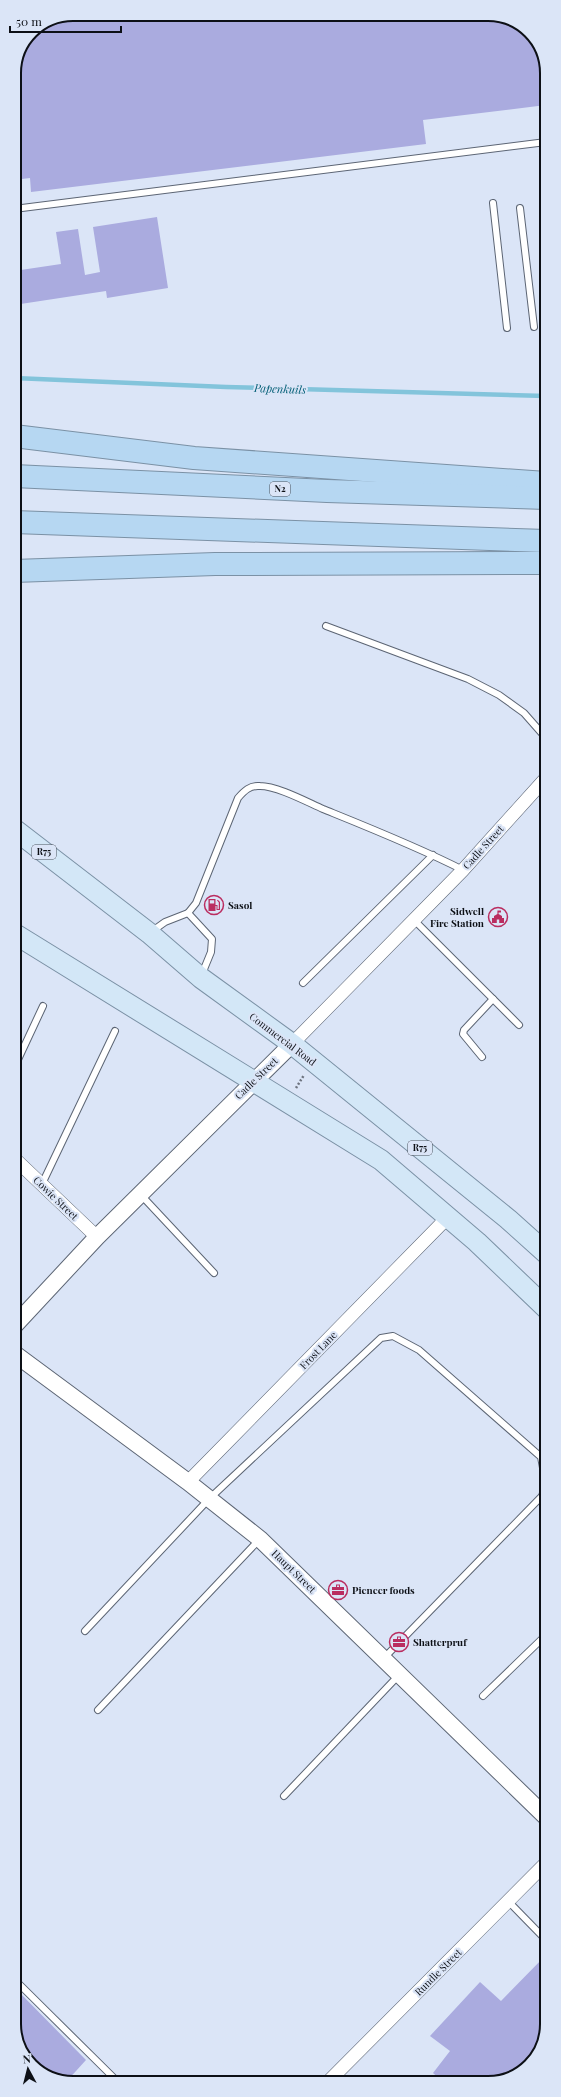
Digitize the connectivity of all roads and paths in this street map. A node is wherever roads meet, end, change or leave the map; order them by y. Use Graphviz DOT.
graph roads {
  1 [pos="540,143"];
  2 [pos="493,203"];
  3 [pos="21,208"];
  4 [pos="520,208"];
  5 [pos="534,327"];
  6 [pos="507,328"];
  7 [pos="21,437"];
  8 [pos="21,476"];
  9 [pos="540,483"];
  10 [pos="540,498"];
  11 [pos="21,522"];
  12 [pos="540,541"];
  13 [pos="540,563"];
  14 [pos="21,571"];
  15 [pos="326,626"];
  16 [pos="540,731"];
  17 [pos="540,785"];
  18 [pos="21,835"];
  19 [pos="433,855"];
  20 [pos="463,870"];
  21 [pos="188,913"];
  22 [pos="414,920"];
  23 [pos="149,933"];
  24 [pos="21,938"];
  25 [pos="201,978"];
  26 [pos="303,983"];
  27 [pos="493,999"];
  28 [pos="43,1006"];
  29 [pos="518,1025"];
  30 [pos="115,1031"];
  31 [pos="292,1044"];
  32 [pos="21,1053"];
  33 [pos="482,1057"];
  34 [pos="314,1062"];
  35 [pos="253,1082"];
  36 [pos="286,1101"];
  37 [pos="21,1165"];
  38 [pos="42,1184"];
  39 [pos="140,1193"];
  40 [pos="447,1218"];
  41 [pos="97,1237"];
  42 [pos="540,1248"];
  43 [pos="214,1273"];
  44 [pos="540,1302"];
  45 [pos="21,1319"];
  46 [pos="21,1358"];
  47 [pos="540,1455"];
  48 [pos="188,1482"];
  49 [pos="209,1498"];
  50 [pos="540,1498"];
  51 [pos="260,1539"];
  52 [pos="85,1631"];
  53 [pos="540,1641"];
  54 [pos="384,1658"];
  55 [pos="400,1674"];
  56 [pos="483,1696"];
  57 [pos="98,1710"];
  58 [pos="284,1796"];
  59 [pos="540,1811"];
  60 [pos="540,1869"];
  61 [pos="508,1901"];
  62 [pos="540,1934"];
  63 [pos="21,1986"];
  64 [pos="112,2076"];
  65 [pos="334,2076"];
  1 -- 3 [label="lane"];
  2 -- 6 [label="lane"];
  4 -- 5 [label="lane"];
  7 -- 9 [label="highway"];
  8 -- 10 [label="highway, N2"];
  11 -- 12 [label="highway"];
  13 -- 14 [label="highway"];
  15 -- 16 [label="lane"];
  17 -- 20 [label="street, Cadle Street"];
  18 -- 23 [label="main road, Commercial Road / R75"];
  19 -- 20 [label="lane"];
  19 -- 21 [label="lane"];
  19 -- 26 [label="lane"];
  20 -- 22 [label="street, Cadle Street"];
  21 -- 23 [label="lane"];
  21 -- 25 [label="lane"];
  22 -- 27 [label="lane"];
  22 -- 31 [label="street, Cadle Street"];
  23 -- 25 [label="main road, Commercial Road / R75"];
  24 -- 35 [label="main road"];
  25 -- 31 [label="main road, Commercial Road / R75"];
  27 -- 29 [label="lane"];
  27 -- 33 [label="lane"];
  28 -- 32 [label="lane"];
  30 -- 38 [label="lane"];
  31 -- 34 [label="main road, Commercial Road / R75"];
  31 -- 35 [label="street, Cadle Street"];
  34 -- 36 [label="path"];
  34 -- 42 [label="main road, Commercial Road / R75"];
  35 -- 36 [label="main road"];
  35 -- 39 [label="street, Cadle Street"];
  36 -- 40 [label="main road"];
  37 -- 38 [label="street, Cowie Street"];
  38 -- 41 [label="street, Cowie Street"];
  39 -- 41 [label="street, Cadle Street"];
  39 -- 43 [label="lane"];
  40 -- 44 [label="main road"];
  40 -- 48 [label="street, Frost Lane"];
  41 -- 45 [label="street, Cadle Street"];
  46 -- 48 [label="street, Haupt Street"];
  47 -- 49 [label="lane"];
  48 -- 49 [label="street, Haupt Street"];
  49 -- 51 [label="street, Haupt Street"];
  49 -- 52 [label="lane"];
  50 -- 54 [label="lane"];
  51 -- 54 [label="street, Haupt Street"];
  51 -- 57 [label="lane"];
  53 -- 56 [label="lane"];
  54 -- 55 [label="street, Haupt Street"];
  55 -- 58 [label="lane"];
  55 -- 59 [label="street, Haupt Street"];
  60 -- 61 [label="street, Rundle Street"];
  61 -- 62 [label="lane"];
  61 -- 65 [label="street, Rundle Street"];
  63 -- 64 [label="lane"];
}
